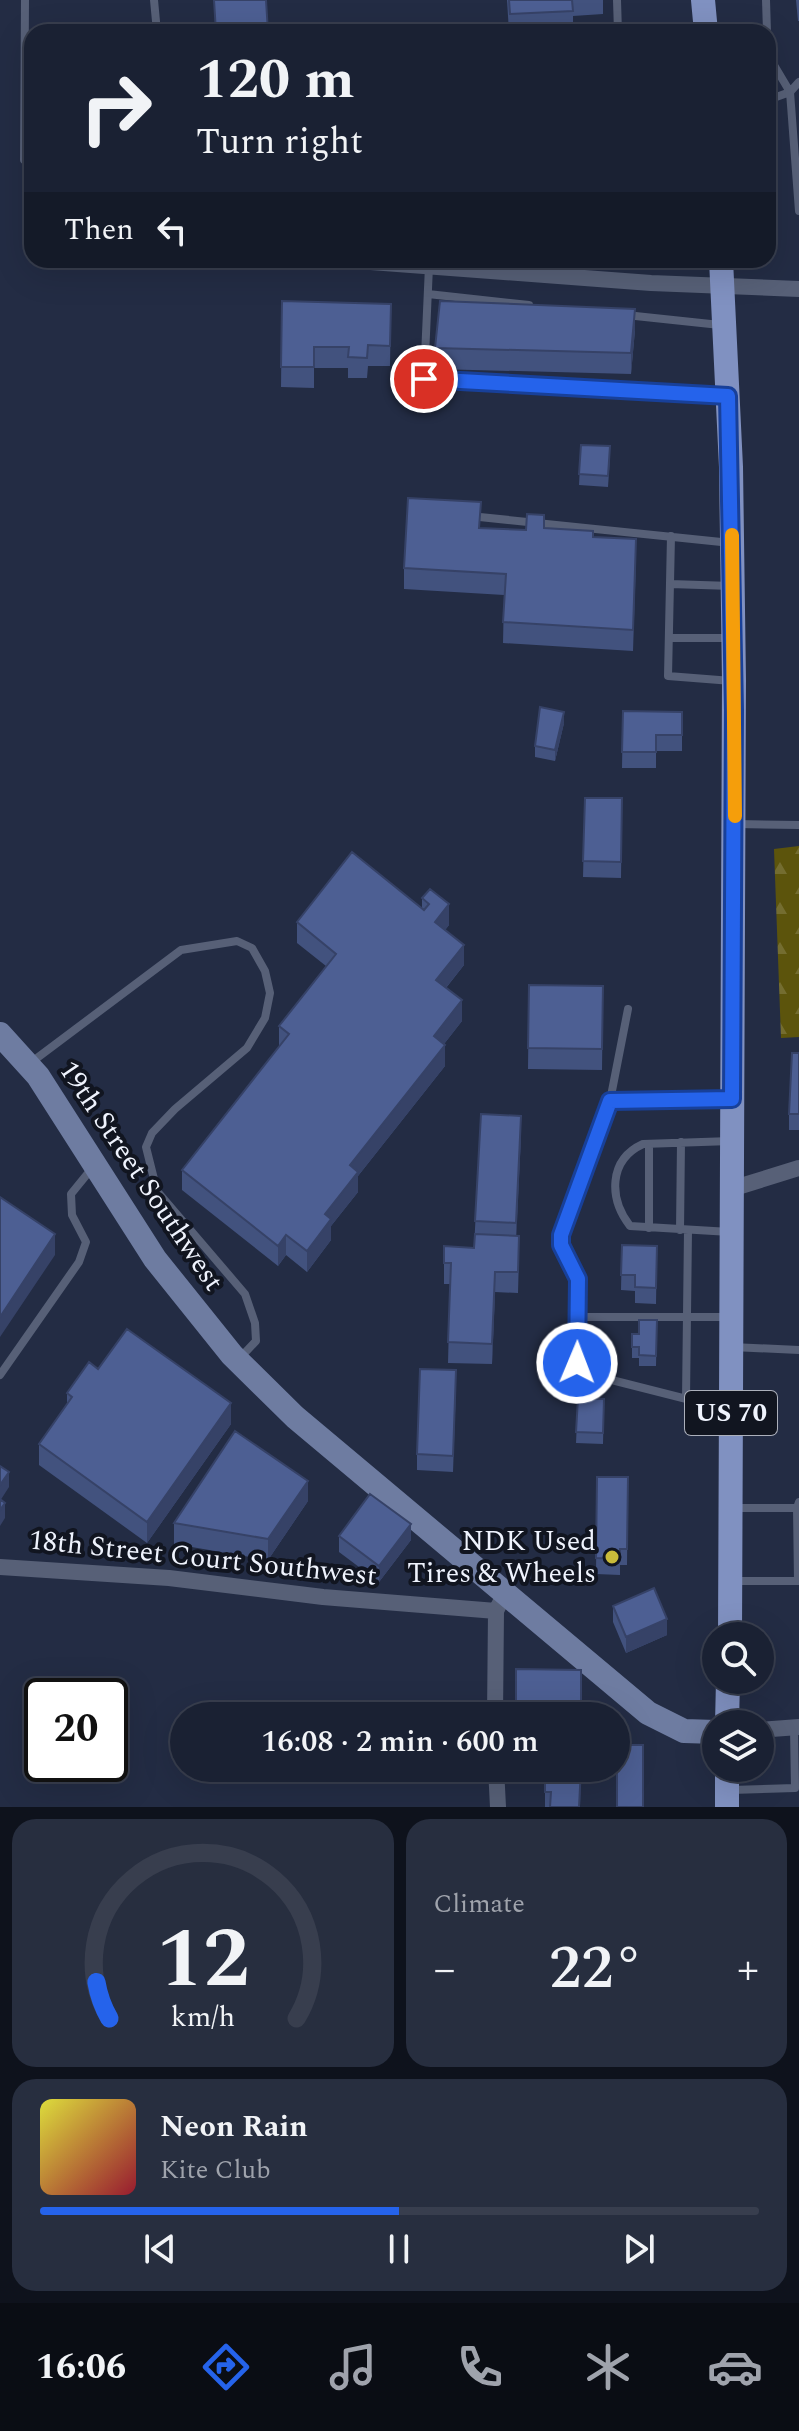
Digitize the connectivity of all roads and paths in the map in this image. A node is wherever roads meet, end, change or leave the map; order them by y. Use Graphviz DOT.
graph roads {
  1 [pos="25,0"];
  2 [pos="154,0"];
  3 [pos="617,0"];
  4 [pos="703,0"];
  5 [pos="766,0"];
  6 [pos="25,24"];
  7 [pos="156,24"];
  8 [pos="618,24"];
  9 [pos="705,24"];
  10 [pos="767,24"];
  11 [pos="776,68"];
  12 [pos="799,82"];
  13 [pos="790,92"];
  14 [pos="776,97"];
  15 [pos="799,211"];
  16 [pos="429,268"];
  17 [pos="458,268"];
  18 [pos="721,268"];
  19 [pos="722,286"];
  20 [pos="799,289"];
  21 [pos="428,294"];
  22 [pos="537,306"];
  23 [pos="615,314"];
  24 [pos="724,325"];
  25 [pos="728,396"];
  26 [pos="466,515"];
  27 [pos="671,536"];
  28 [pos="732,543"];
  29 [pos="670,584"];
  30 [pos="733,586"];
  31 [pos="734,637"];
  32 [pos="669,638"];
  33 [pos="734,681"];
  34 [pos="735,824"];
  35 [pos="799,825"];
  36 [pos="628,1009"];
  37 [pos="0,1034"];
  38 [pos="28,1065"];
  39 [pos="732,1099"];
  40 [pos="610,1101"];
  41 [pos="732,1141"];
  42 [pos="681,1142"];
  43 [pos="649,1144"];
  44 [pos="96,1164"];
  45 [pos="799,1168"];
  46 [pos="731,1189"];
  47 [pos="649,1228"];
  48 [pos="684,1230"];
  49 [pos="731,1232"];
  50 [pos="578,1317"];
  51 [pos="731,1317"];
  52 [pos="687,1318"];
  53 [pos="731,1347"];
  54 [pos="799,1350"];
  55 [pos="237,1360"];
  56 [pos="0,1375"];
  57 [pos="686,1399"];
  58 [pos="731,1410"];
  59 [pos="798,1505"];
  60 [pos="731,1507"];
  61 [pos="0,1567"];
  62 [pos="730,1581"];
  63 [pos="799,1581"];
  64 [pos="500,1602"];
  65 [pos="730,1622"];
  66 [pos="496,1702"];
  67 [pos="796,1727"];
  68 [pos="774,1729"];
  69 [pos="702,1732"];
  70 [pos="497,1782"];
  71 [pos="797,1788"];
  72 [pos="727,1789"];
  73 [pos="498,1807"];
  1 -- 6 [label="lane"];
  2 -- 7 [label="lane"];
  3 -- 8 [label="lane"];
  4 -- 9 [label="main road"];
  5 -- 10 [label="lane"];
  11 -- 13 [label="lane"];
  12 -- 13 [label="lane"];
  13 -- 14 [label="lane"];
  13 -- 15 [label="lane"];
  16 -- 21 [label="lane"];
  17 -- 19 [label="street"];
  18 -- 19 [label="main road, US 70"];
  19 -- 20 [label="street"];
  19 -- 24 [label="main road, US 70"];
  21 -- 22 [label="lane"];
  21 -- 25 [label="lane"];
  23 -- 24 [label="lane"];
  24 -- 25 [label="main road, US 70"];
  25 -- 28 [label="main road, US 70"];
  26 -- 27 [label="lane"];
  27 -- 28 [label="lane"];
  27 -- 29 [label="lane"];
  28 -- 30 [label="main road, US 70"];
  29 -- 30 [label="lane"];
  29 -- 32 [label="lane"];
  30 -- 31 [label="main road, US 70"];
  31 -- 32 [label="lane"];
  31 -- 33 [label="main road, US 70"];
  32 -- 33 [label="lane"];
  33 -- 34 [label="main road, US 70"];
  34 -- 35 [label="lane"];
  34 -- 39 [label="main road, US 70"];
  36 -- 40 [label="lane"];
  37 -- 38 [label="street, 19th Street Southwest"];
  38 -- 44 [label="street, 19th Street Southwest"];
  38 -- 55 [label="lane"];
  39 -- 40 [label="lane"];
  39 -- 41 [label="main road, US 70"];
  40 -- 50 [label="lane"];
  41 -- 42 [label="lane"];
  41 -- 46 [label="main road, US 70"];
  42 -- 43 [label="lane"];
  42 -- 48 [label="lane"];
  43 -- 47 [label="lane"];
  43 -- 47 [label="lane"];
  44 -- 55 [label="street, 19th Street Southwest"];
  44 -- 56 [label="lane"];
  45 -- 46 [label="street"];
  46 -- 49 [label="main road, US 70"];
  47 -- 48 [label="lane"];
  48 -- 49 [label="lane"];
  48 -- 52 [label="lane"];
  49 -- 51 [label="main road, US 70"];
  50 -- 52 [label="lane"];
  50 -- 57 [label="lane"];
  51 -- 52 [label="lane"];
  51 -- 53 [label="main road, US 70"];
  52 -- 57 [label="lane"];
  53 -- 54 [label="lane"];
  53 -- 58 [label="main road, US 70"];
  55 -- 64 [label="street, 19th Street Southwest"];
  57 -- 58 [label="lane"];
  58 -- 60 [label="main road, US 70"];
  59 -- 60 [label="lane"];
  59 -- 63 [label="lane"];
  60 -- 62 [label="main road, US 70"];
  61 -- 64 [label="street, 18th Street Court Southwest"];
  62 -- 63 [label="lane"];
  62 -- 65 [label="main road, US 70"];
  64 -- 66 [label="street"];
  64 -- 69 [label="street, 19th Street Southwest"];
  67 -- 68 [label="street"];
  67 -- 71 [label="lane"];
  70 -- 73 [label="street"];
  71 -- 72 [label="lane"];
}
